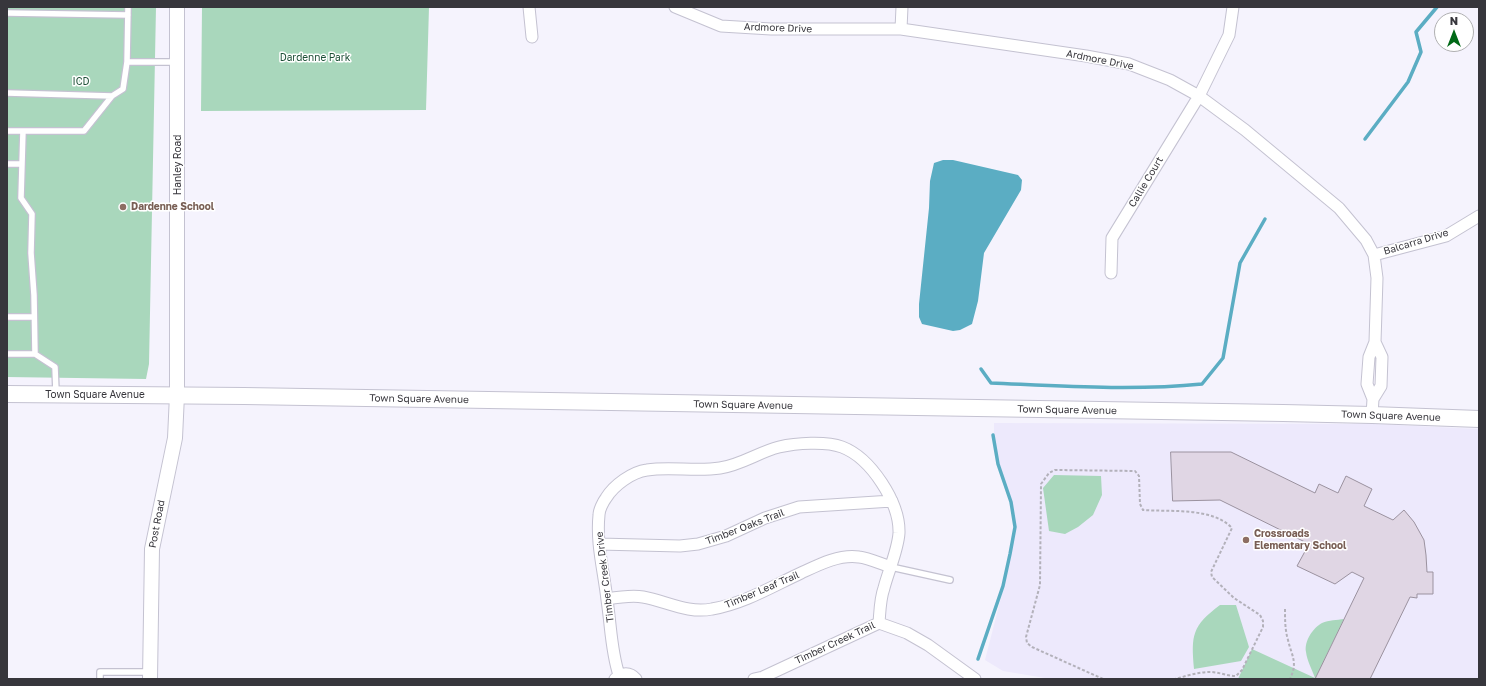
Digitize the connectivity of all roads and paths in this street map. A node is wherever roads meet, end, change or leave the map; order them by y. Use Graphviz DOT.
graph roads {
  1 [pos="128,7"];
  2 [pos="177,7"];
  3 [pos="529,7"];
  4 [pos="675,7"];
  5 [pos="902,7"];
  6 [pos="1233,7"];
  7 [pos="7,13"];
  8 [pos="128,14"];
  9 [pos="901,30"];
  10 [pos="532,37"];
  11 [pos="127,62"];
  12 [pos="178,62"];
  13 [pos="7,93"];
  14 [pos="112,96"];
  15 [pos="1199,96"];
  16 [pos="7,131"];
  17 [pos="23,131"];
  18 [pos="7,164"];
  19 [pos="22,164"];
  20 [pos="1479,216"];
  21 [pos="1374,255"];
  22 [pos="1111,273"];
  23 [pos="7,317"];
  24 [pos="34,317"];
  25 [pos="7,354"];
  26 [pos="35,354"];
  27 [pos="7,394"];
  28 [pos="56,395"];
  29 [pos="177,395"];
  30 [pos="1373,407"];
  31 [pos="1479,419"];
  32 [pos="892,501"];
  33 [pos="599,544"];
  34 [pos="891,567"];
  35 [pos="950,580"];
  36 [pos="607,599"];
  37 [pos="1286,609"];
  38 [pos="879,623"];
  39 [pos="150,676"];
  40 [pos="617,677"];
  41 [pos="100,679"];
  42 [pos="636,679"];
  43 [pos="754,679"];
  44 [pos="975,679"];
  45 [pos="1103,679"];
  46 [pos="1175,679"];
  47 [pos="1290,679"];
  1 -- 8 [label="lane"];
  2 -- 12 [label="street, Hanley Road"];
  3 -- 10 [label="street"];
  4 -- 9 [label="street, Ardmore Drive"];
  5 -- 9 [label="street"];
  6 -- 15 [label="street, Callie Court"];
  7 -- 8 [label="lane"];
  8 -- 11 [label="lane"];
  9 -- 15 [label="street, Ardmore Drive"];
  11 -- 12 [label="lane"];
  11 -- 14 [label="lane"];
  12 -- 29 [label="street, Hanley Road"];
  13 -- 14 [label="lane"];
  14 -- 17 [label="lane"];
  15 -- 21 [label="street, Ardmore Drive"];
  15 -- 22 [label="street, Callie Court"];
  16 -- 17 [label="lane"];
  17 -- 19 [label="lane"];
  18 -- 19 [label="lane"];
  19 -- 24 [label="lane"];
  20 -- 21 [label="street, Balcarra Drive"];
  21 -- 30 [label="street, Ardmore Drive"];
  23 -- 24 [label="lane"];
  24 -- 26 [label="lane"];
  25 -- 26 [label="lane"];
  26 -- 28 [label="lane"];
  27 -- 28 [label="main road, Town Square Avenue"];
  28 -- 29 [label="main road, Town Square Avenue"];
  29 -- 30 [label="main road, Town Square Avenue"];
  29 -- 39 [label="street, Post Road"];
  30 -- 31 [label="main road, Town Square Avenue"];
  32 -- 33 [label="street, Timber Oaks Trail"];
  32 -- 33 [label="street, Timber Creek Drive"];
  32 -- 34 [label="street, Timber Creek Drive"];
  33 -- 36 [label="street, Timber Creek Drive"];
  34 -- 35 [label="lane"];
  34 -- 36 [label="street, Timber Leaf Trail"];
  34 -- 38 [label="street, Timber Creek Drive"];
  36 -- 40 [label="street, Timber Creek Drive"];
  37 -- 47 [label="path"];
  38 -- 43 [label="street, Timber Creek Trail"];
  38 -- 44 [label="street, Timber Creek Trail"];
  39 -- 41 [label="lane"];
  40 -- 42 [label="street"];
  45 -- 46 [label="path"];
}
